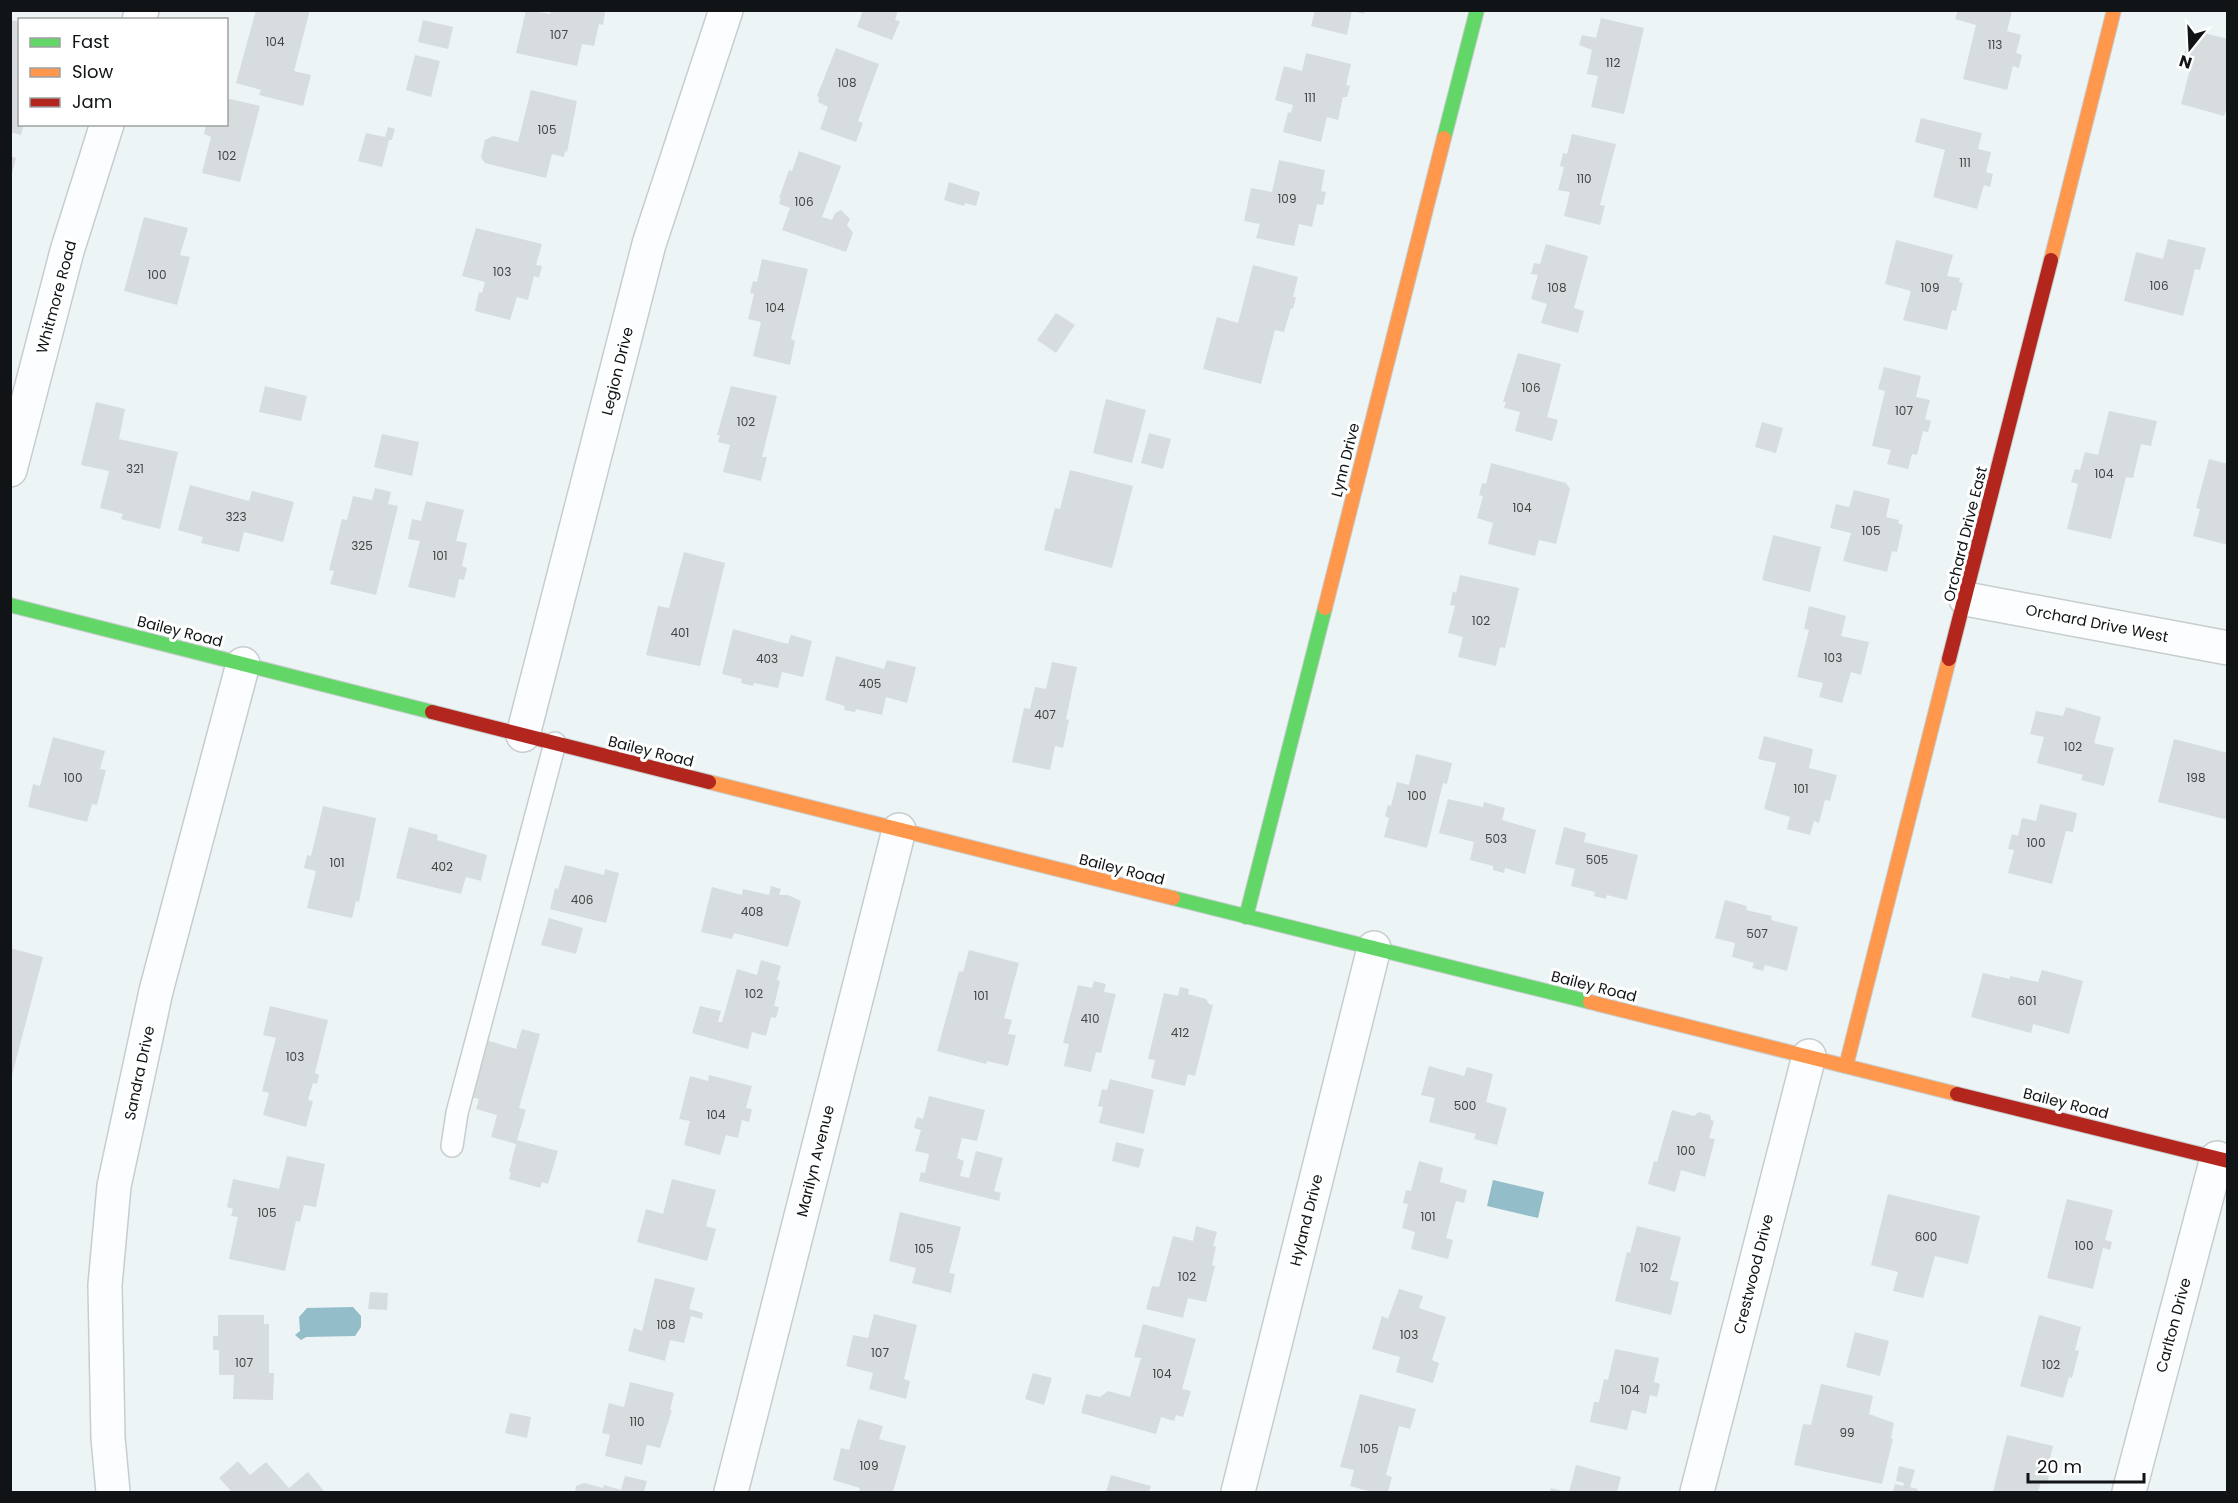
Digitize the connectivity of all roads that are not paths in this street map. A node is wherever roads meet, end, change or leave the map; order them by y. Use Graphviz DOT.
graph roads {
  1 [pos="726,10"];
  2 [pos="1477,10"];
  3 [pos="2114,10"];
  4 [pos="105,126"];
  5 [pos="10,470"];
  6 [pos="1966,599"];
  7 [pos="10,605"];
  8 [pos="2228,648"];
  9 [pos="243,664"];
  10 [pos="523,735"];
  11 [pos="555,743"];
  12 [pos="899,830"];
  13 [pos="1246,917"];
  14 [pos="1374,948"];
  15 [pos="1809,1056"];
  16 [pos="1846,1066"];
  17 [pos="452,1146"];
  18 [pos="2222,1159"];
  19 [pos="113,1492"];
  20 [pos="731,1492"];
  21 [pos="1238,1492"];
  22 [pos="1697,1492"];
  23 [pos="2129,1492"];
  1 -- 10 [label="street, Legion Drive"];
  2 -- 13 [label="street, Lynn Drive"];
  3 -- 6 [label="street, Orchard Drive East"];
  4 -- 5 [label="street, Whitmore Road"];
  6 -- 8 [label="street, Orchard Drive West"];
  6 -- 16 [label="street, Orchard Drive East"];
  7 -- 9 [label="street, Bailey Road"];
  9 -- 10 [label="street, Bailey Road"];
  9 -- 19 [label="street, Sandra Drive"];
  10 -- 11 [label="street, Bailey Road"];
  11 -- 12 [label="street, Bailey Road"];
  11 -- 17 [label="lane"];
  12 -- 13 [label="street, Bailey Road"];
  12 -- 20 [label="street, Marilyn Avenue"];
  13 -- 14 [label="street, Bailey Road"];
  14 -- 15 [label="street, Bailey Road"];
  14 -- 21 [label="street, Hyland Drive"];
  15 -- 16 [label="street, Bailey Road"];
  15 -- 22 [label="street, Crestwood Drive"];
  16 -- 18 [label="street, Bailey Road"];
  18 -- 23 [label="street, Carlton Drive"];
}
